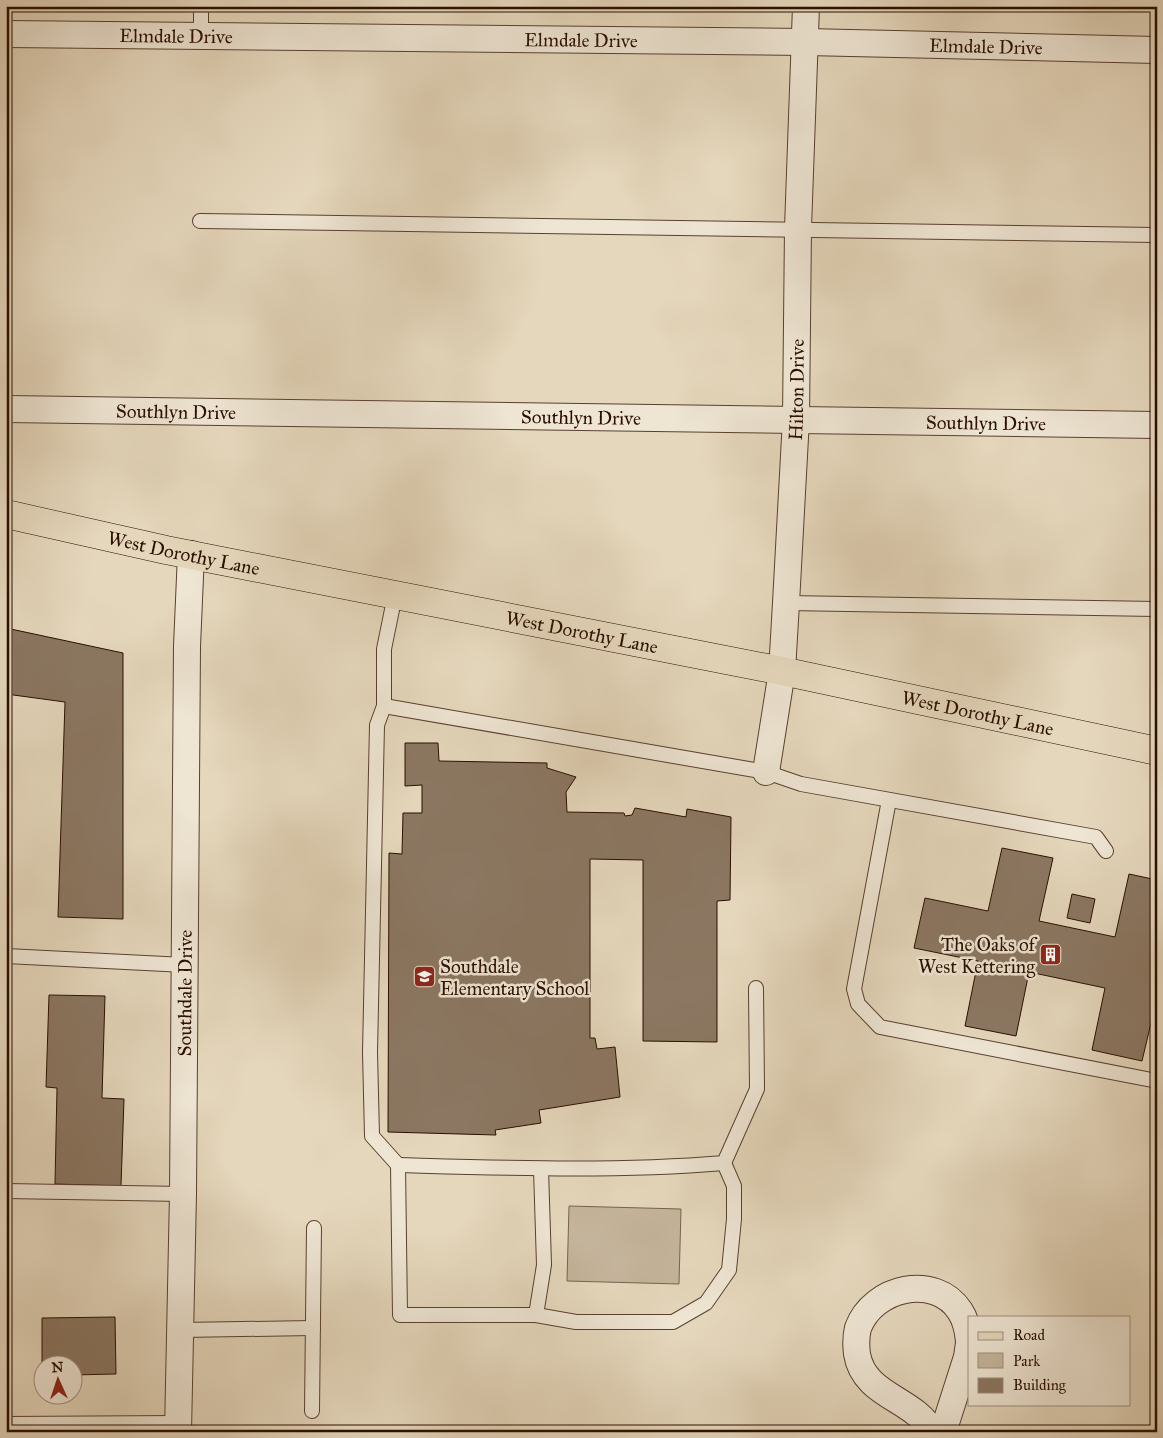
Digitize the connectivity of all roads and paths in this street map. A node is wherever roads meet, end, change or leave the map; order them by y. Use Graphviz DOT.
graph roads {
  1 [pos="201,6"];
  2 [pos="806,6"];
  3 [pos="6,34"];
  4 [pos="202,35"];
  5 [pos="806,42"];
  6 [pos="1157,50"];
  7 [pos="200,221"];
  8 [pos="798,228"];
  9 [pos="1157,235"];
  10 [pos="6,410"];
  11 [pos="796,418"];
  12 [pos="1157,425"];
  13 [pos="6,514"];
  14 [pos="191,554"];
  15 [pos="395,595"];
  16 [pos="786,603"];
  17 [pos="1157,609"];
  18 [pos="782,672"];
  19 [pos="384,706"];
  20 [pos="1157,751"];
  21 [pos="766,772"];
  22 [pos="889,800"];
  23 [pos="1106,851"];
  24 [pos="6,956"];
  25 [pos="185,965"];
  26 [pos="756,988"];
  27 [pos="1157,1081"];
  28 [pos="724,1163"];
  29 [pos="398,1165"];
  30 [pos="541,1169"];
  31 [pos="6,1191"];
  32 [pos="183,1194"];
  33 [pos="314,1228"];
  34 [pos="536,1316"];
  35 [pos="313,1328"];
  36 [pos="181,1330"];
  37 [pos="968,1334"];
  38 [pos="968,1350"];
  39 [pos="312,1411"];
  40 [pos="6,1430"];
  41 [pos="178,1431"];
  42 [pos="932,1432"];
  43 [pos="943,1432"];
  1 -- 4 [label="lane"];
  2 -- 5 [label="street, Hilton Drive"];
  3 -- 4 [label="street, Elmdale Drive"];
  4 -- 5 [label="street, Elmdale Drive"];
  5 -- 6 [label="street, Elmdale Drive"];
  5 -- 8 [label="street, Hilton Drive"];
  7 -- 8 [label="lane"];
  8 -- 9 [label="lane"];
  8 -- 11 [label="street, Hilton Drive"];
  10 -- 11 [label="street, Southlyn Drive"];
  11 -- 12 [label="street, Southlyn Drive"];
  11 -- 16 [label="street, Hilton Drive"];
  13 -- 14 [label="main road, West Dorothy Lane"];
  14 -- 15 [label="main road, West Dorothy Lane"];
  14 -- 25 [label="street, Southdale Drive"];
  15 -- 18 [label="main road, West Dorothy Lane"];
  15 -- 19 [label="lane"];
  16 -- 17 [label="lane"];
  16 -- 18 [label="street, Hilton Drive"];
  18 -- 20 [label="main road, West Dorothy Lane"];
  18 -- 21 [label="street, Hilton Drive"];
  19 -- 21 [label="lane"];
  19 -- 29 [label="lane"];
  21 -- 22 [label="lane"];
  22 -- 23 [label="lane"];
  22 -- 27 [label="lane"];
  24 -- 25 [label="lane"];
  25 -- 32 [label="street, Southdale Drive"];
  26 -- 28 [label="lane"];
  28 -- 30 [label="lane"];
  28 -- 34 [label="lane"];
  29 -- 30 [label="lane"];
  29 -- 34 [label="lane"];
  30 -- 34 [label="lane"];
  31 -- 32 [label="lane"];
  32 -- 36 [label="street, Southdale Drive"];
  33 -- 35 [label="lane"];
  35 -- 36 [label="lane"];
  35 -- 39 [label="lane"];
  36 -- 41 [label="street, Southdale Drive"];
  37 -- 42 [label="street"];
  38 -- 43 [label="street"];
  40 -- 41 [label="street"];
}
